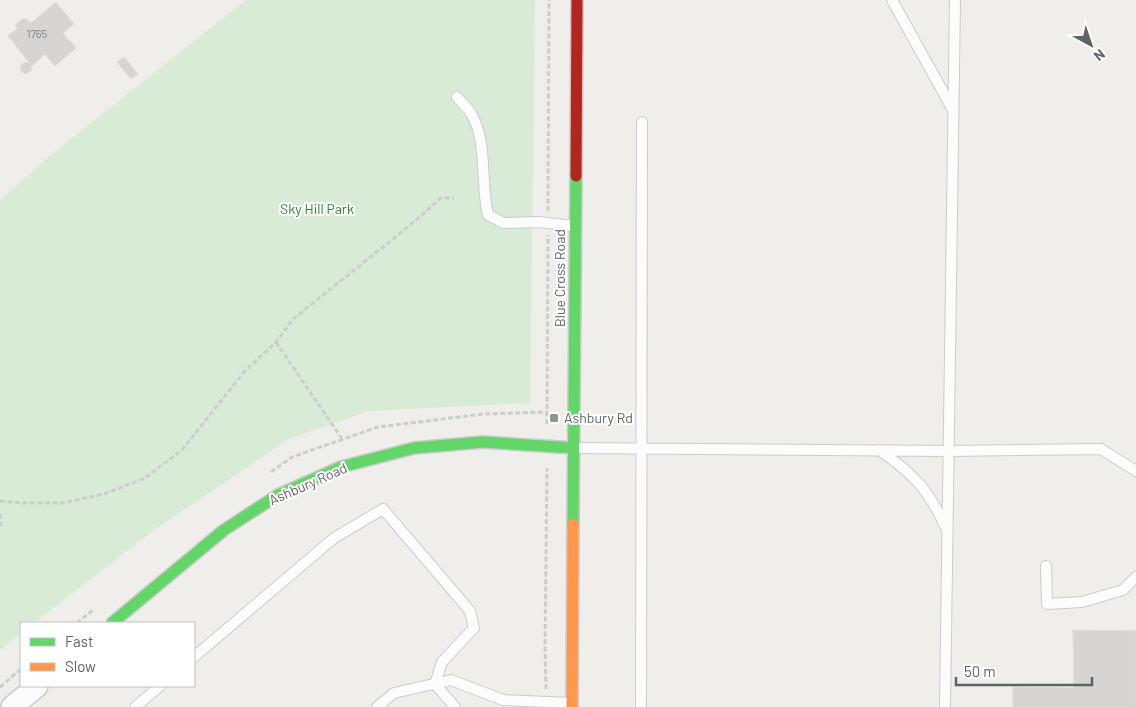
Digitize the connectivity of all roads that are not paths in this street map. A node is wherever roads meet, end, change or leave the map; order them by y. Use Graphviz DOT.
graph roads {
  1 [pos="577,0"];
  2 [pos="892,0"];
  3 [pos="955,0"];
  4 [pos="457,97"];
  5 [pos="953,111"];
  6 [pos="642,122"];
  7 [pos="575,226"];
  8 [pos="574,448"];
  9 [pos="641,448"];
  10 [pos="878,450"];
  11 [pos="949,451"];
  12 [pos="1136,471"];
  13 [pos="948,531"];
  14 [pos="1046,566"];
  15 [pos="1136,577"];
  16 [pos="113,622"];
  17 [pos="195,656"];
  18 [pos="435,684"];
  19 [pos="36,687"];
  20 [pos="159,687"];
  21 [pos="572,705"];
  22 [pos="12,707"];
  23 [pos="135,707"];
  24 [pos="377,707"];
  25 [pos="455,707"];
  26 [pos="641,707"];
  27 [pos="945,707"];
  1 -- 7 [label="street, Blue Cross Road"];
  2 -- 5 [label="lane"];
  3 -- 5 [label="lane"];
  4 -- 7 [label="lane"];
  5 -- 11 [label="lane"];
  6 -- 9 [label="lane"];
  7 -- 8 [label="street, Blue Cross Road"];
  8 -- 9 [label="lane"];
  8 -- 16 [label="street, Ashbury Road"];
  8 -- 21 [label="street, Blue Cross Road"];
  9 -- 10 [label="lane"];
  9 -- 26 [label="lane"];
  10 -- 11 [label="lane"];
  10 -- 13 [label="lane"];
  11 -- 12 [label="lane"];
  11 -- 13 [label="lane"];
  13 -- 27 [label="lane"];
  14 -- 15 [label="lane"];
  17 -- 18 [label="lane"];
  18 -- 21 [label="lane"];
  18 -- 24 [label="lane"];
  18 -- 25 [label="lane"];
  19 -- 22 [label="street"];
  20 -- 23 [label="lane"];
}
